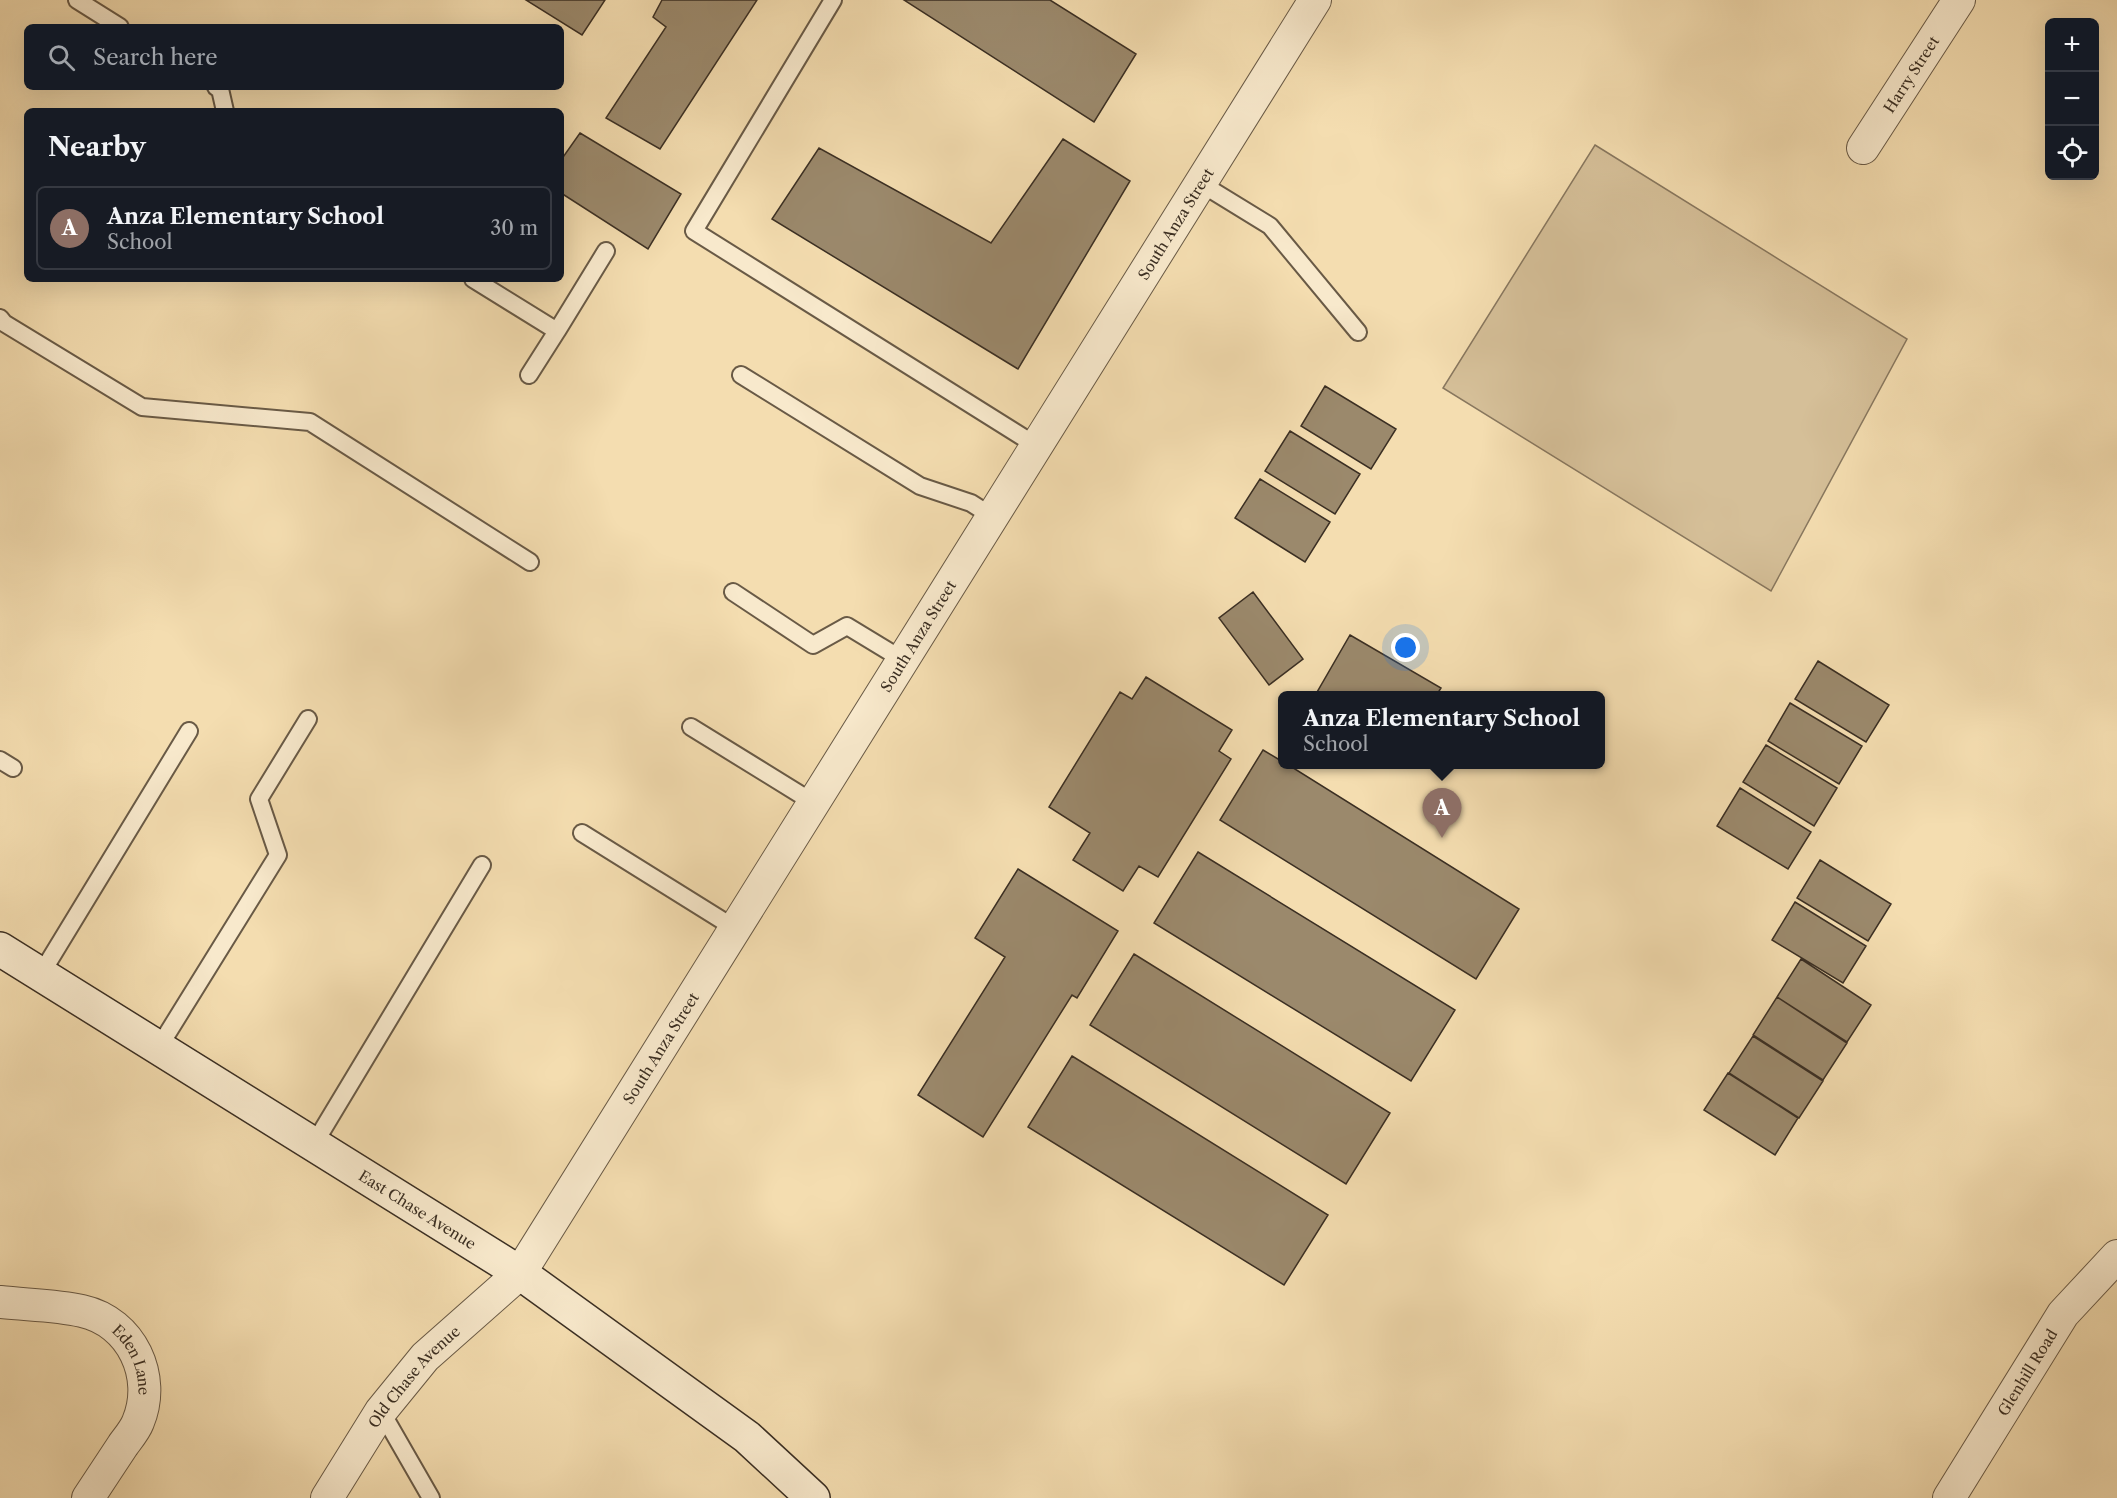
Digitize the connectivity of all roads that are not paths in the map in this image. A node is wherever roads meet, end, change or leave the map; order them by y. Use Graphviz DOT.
graph roads {
  1 [pos="76,0"];
  2 [pos="833,0"];
  3 [pos="1315,0"];
  4 [pos="1959,0"];
  5 [pos="115,24"];
  6 [pos="220,90"];
  7 [pos="224,108"];
  8 [pos="1863,148"];
  9 [pos="1200,183"];
  10 [pos="606,251"];
  11 [pos="478,282"];
  12 [pos="0,318"];
  13 [pos="557,331"];
  14 [pos="1359,332"];
  15 [pos="529,375"];
  16 [pos="741,375"];
  17 [pos="1037,446"];
  18 [pos="993,517"];
  19 [pos="530,562"];
  20 [pos="733,592"];
  21 [pos="903,660"];
  22 [pos="308,719"];
  23 [pos="691,728"];
  24 [pos="189,731"];
  25 [pos="814,803"];
  26 [pos="582,833"];
  27 [pos="482,865"];
  28 [pos="736,929"];
  29 [pos="0,949"];
  30 [pos="41,974"];
  31 [pos="159,1047"];
  32 [pos="314,1144"];
  33 [pos="2117,1256"];
  34 [pos="520,1273"];
  35 [pos="0,1302"];
  36 [pos="381,1411"];
  37 [pos="88,1498"];
  38 [pos="327,1498"];
  39 [pos="431,1498"];
  40 [pos="813,1498"];
  41 [pos="1949,1498"];
  1 -- 5 [label="lane"];
  2 -- 17 [label="lane"];
  3 -- 9 [label="street, South Anza Street"];
  4 -- 8 [label="street, Harry Street"];
  6 -- 7 [label="lane"];
  9 -- 14 [label="lane"];
  9 -- 17 [label="street, South Anza Street"];
  10 -- 13 [label="lane"];
  11 -- 13 [label="lane"];
  12 -- 19 [label="lane"];
  13 -- 15 [label="lane"];
  16 -- 18 [label="lane"];
  17 -- 18 [label="street, South Anza Street"];
  18 -- 21 [label="street, South Anza Street"];
  20 -- 21 [label="lane"];
  21 -- 25 [label="street, South Anza Street"];
  22 -- 31 [label="lane"];
  23 -- 25 [label="lane"];
  24 -- 30 [label="lane"];
  25 -- 28 [label="street, South Anza Street"];
  26 -- 28 [label="lane"];
  27 -- 32 [label="lane"];
  28 -- 34 [label="street, South Anza Street"];
  29 -- 30 [label="main road, East Chase Avenue"];
  30 -- 31 [label="main road, East Chase Avenue"];
  31 -- 32 [label="main road, East Chase Avenue"];
  32 -- 34 [label="main road, East Chase Avenue"];
  33 -- 41 [label="street, Glenhill Road"];
  34 -- 36 [label="street, Old Chase Avenue"];
  34 -- 40 [label="main road, East Chase Avenue"];
  35 -- 37 [label="street, Eden Lane"];
  36 -- 38 [label="street, Old Chase Avenue"];
  36 -- 39 [label="lane"];
}
